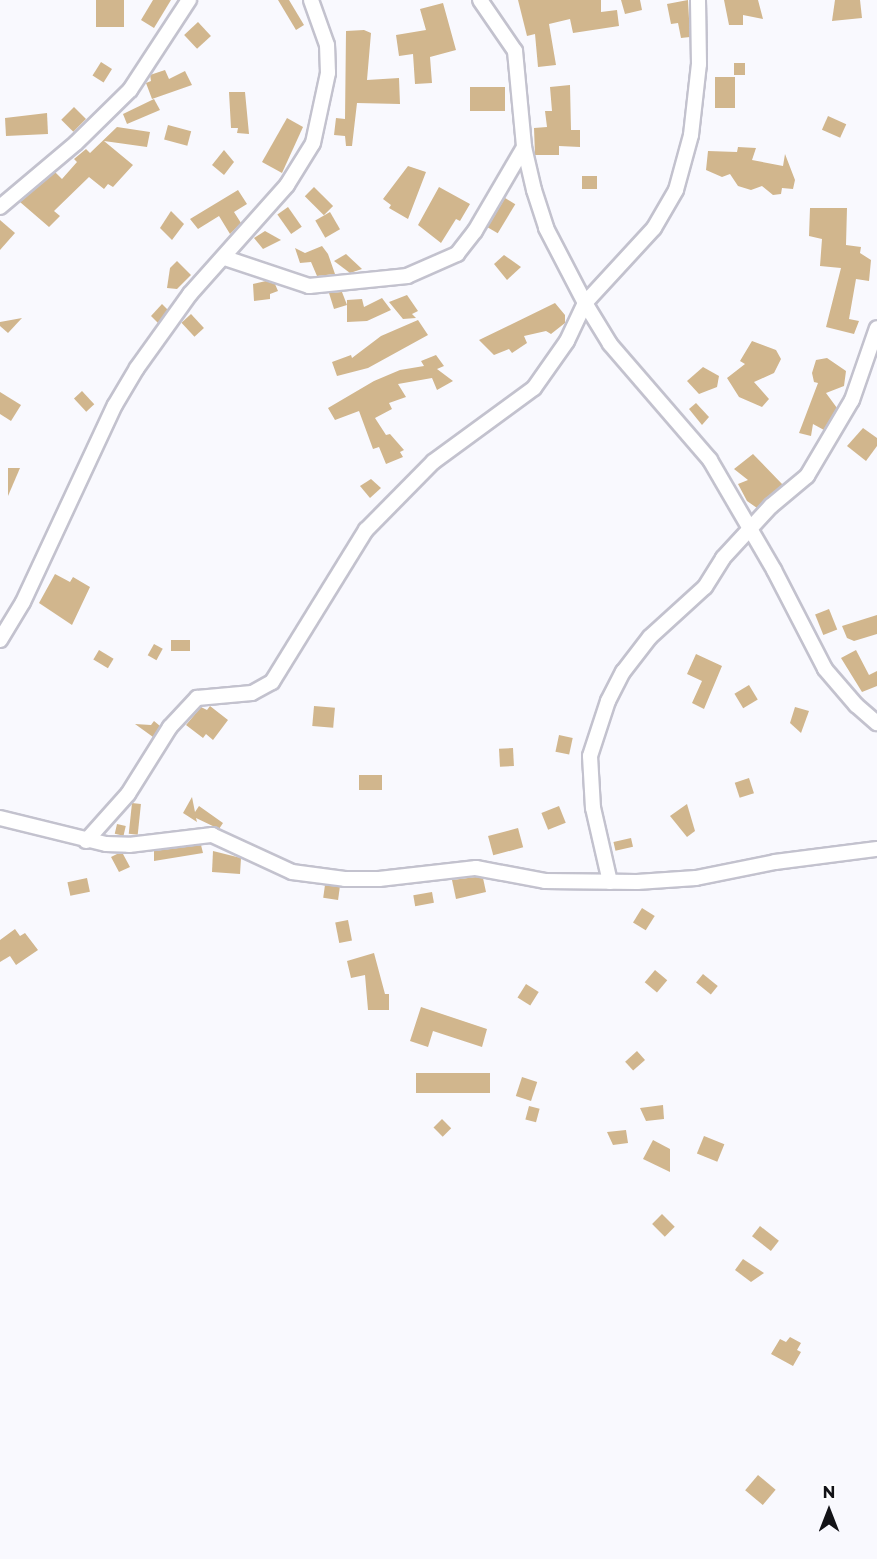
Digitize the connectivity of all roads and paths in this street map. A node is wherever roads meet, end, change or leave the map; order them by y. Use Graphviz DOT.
graph roads {
  1 [pos="189,0"];
  2 [pos="311,0"];
  3 [pos="480,0"];
  4 [pos="698,0"];
  5 [pos="524,147"];
  6 [pos="0,207"];
  7 [pos="225,258"];
  8 [pos="585,303"];
  9 [pos="877,328"];
  10 [pos="750,528"];
  11 [pos="0,640"];
  12 [pos="877,723"];
  13 [pos="0,818"];
  14 [pos="86,841"];
  15 [pos="877,849"];
  16 [pos="610,882"];
  1 -- 6 [label="street"];
  2 -- 7 [label="street"];
  3 -- 5 [label="street"];
  4 -- 8 [label="street"];
  5 -- 7 [label="street"];
  5 -- 8 [label="street"];
  7 -- 11 [label="street"];
  8 -- 10 [label="street"];
  8 -- 14 [label="street"];
  9 -- 10 [label="street"];
  10 -- 12 [label="street"];
  10 -- 16 [label="street"];
  13 -- 14 [label="street"];
  14 -- 16 [label="street"];
  15 -- 16 [label="street"];
}
